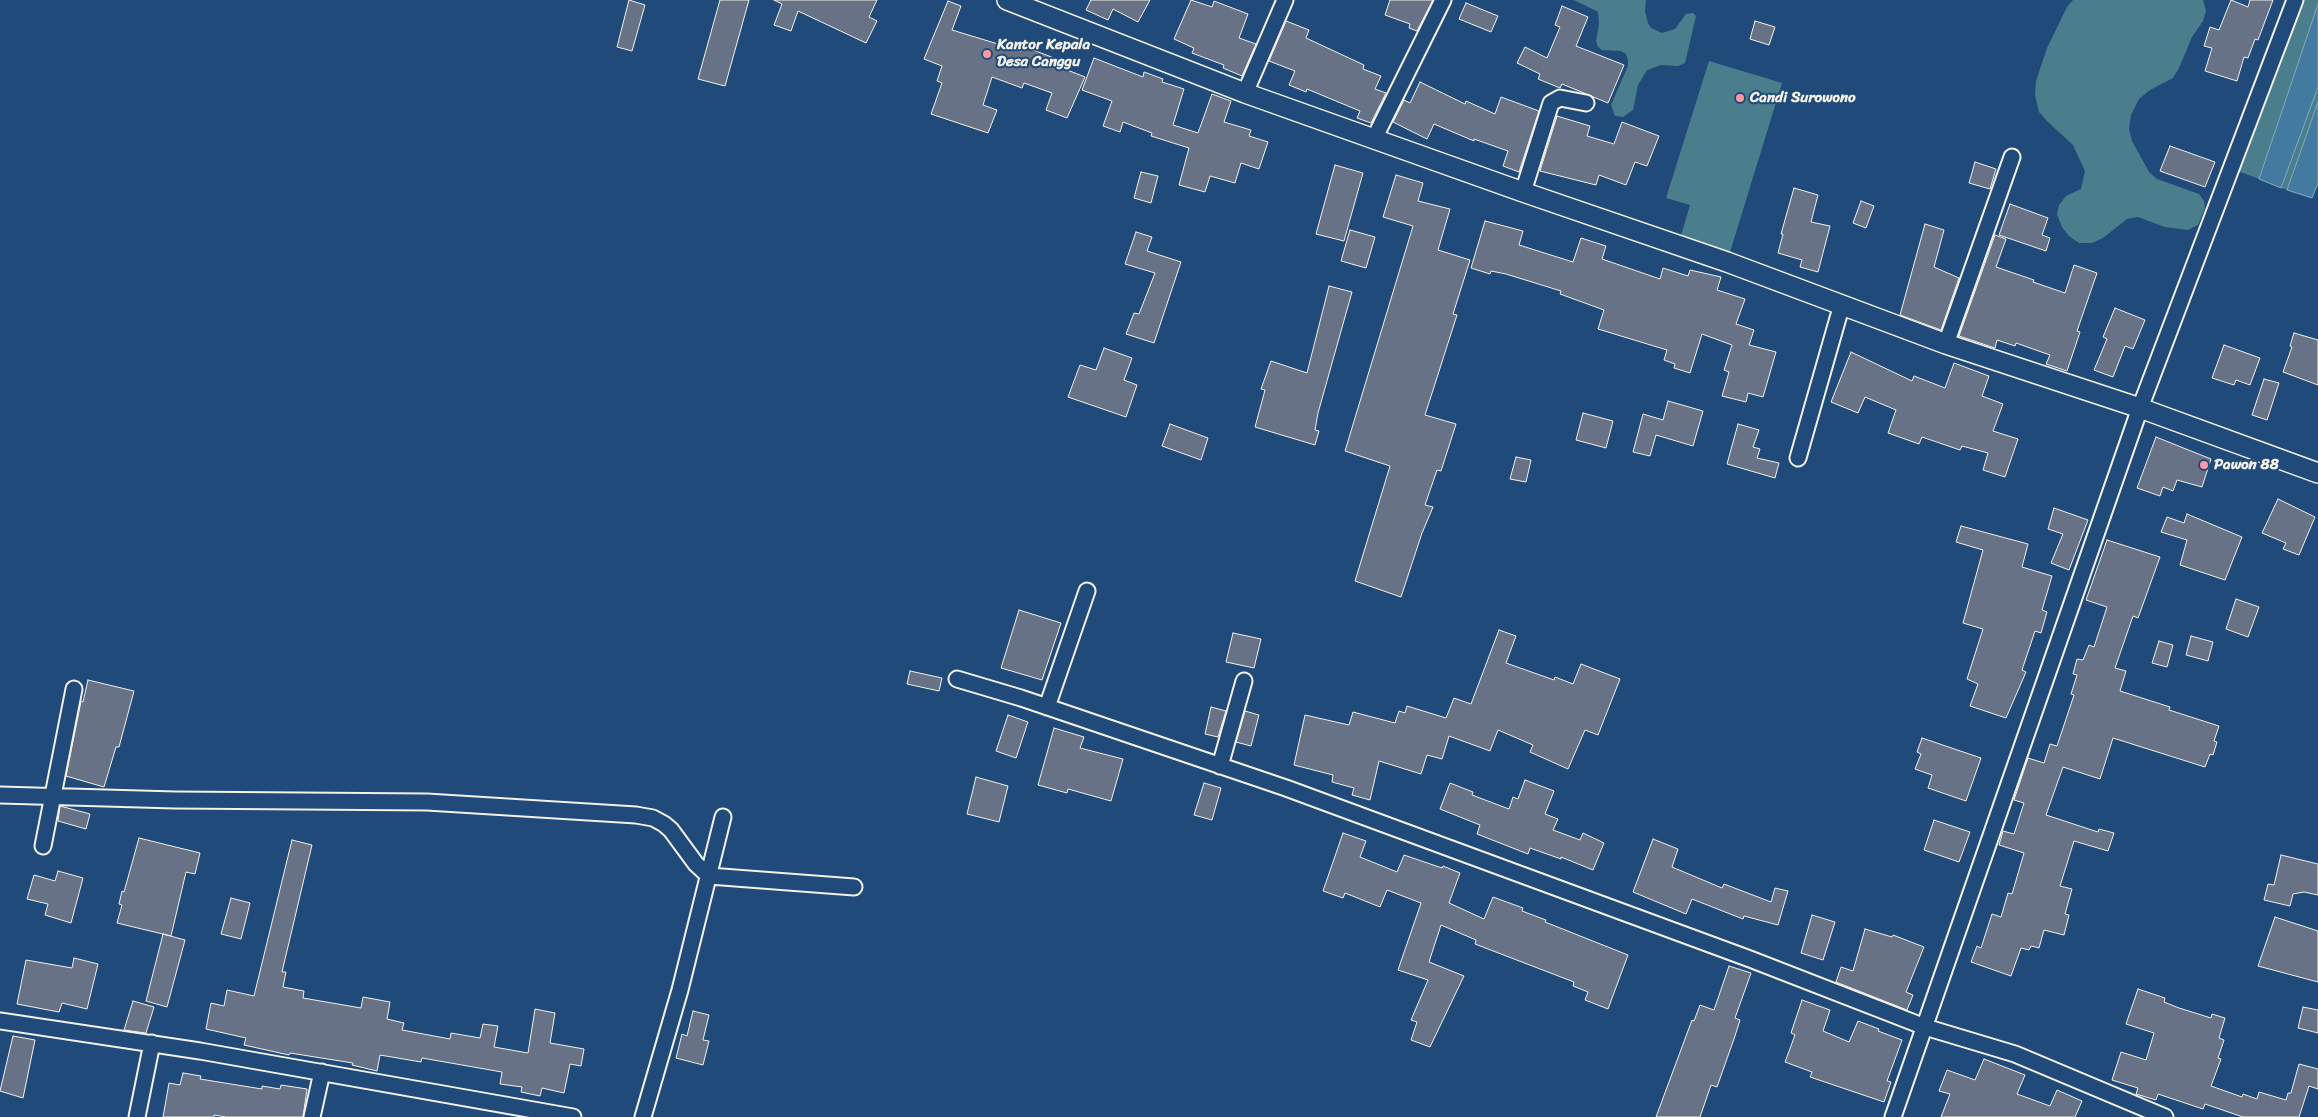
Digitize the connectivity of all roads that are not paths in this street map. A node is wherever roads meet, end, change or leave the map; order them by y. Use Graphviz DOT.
graph roads {
  1 [pos="1007,0"];
  2 [pos="1285,0"];
  3 [pos="1443,0"];
  4 [pos="2295,0"];
  5 [pos="1245,93"];
  6 [pos="1586,103"];
  7 [pos="1374,139"];
  8 [pos="2012,157"];
  9 [pos="1523,192"];
  10 [pos="1842,304"];
  11 [pos="1946,344"];
  12 [pos="2140,408"];
  13 [pos="1798,458"];
  14 [pos="2318,472"];
  15 [pos="1088,591"];
  16 [pos="957,679"];
  17 [pos="1244,681"];
  18 [pos="74,689"];
  19 [pos="1047,707"];
  20 [pos="1220,766"];
  21 [pos="0,796"];
  22 [pos="52,798"];
  23 [pos="723,816"];
  24 [pos="42,846"];
  25 [pos="709,876"];
  26 [pos="854,887"];
  27 [pos="0,1021"];
  28 [pos="1925,1027"];
  29 [pos="152,1043"];
  30 [pos="322,1072"];
  31 [pos="137,1117"];
  32 [pos="312,1117"];
  33 [pos="573,1117"];
  34 [pos="643,1117"];
  35 [pos="1893,1117"];
  36 [pos="2165,1117"];
  1 -- 5 [label="street"];
  2 -- 5 [label="street"];
  3 -- 7 [label="street"];
  4 -- 12 [label="street"];
  5 -- 7 [label="street"];
  6 -- 9 [label="street"];
  7 -- 9 [label="street"];
  8 -- 11 [label="street"];
  9 -- 10 [label="street"];
  10 -- 11 [label="street"];
  10 -- 13 [label="street"];
  11 -- 12 [label="street"];
  12 -- 14 [label="street"];
  12 -- 28 [label="street"];
  15 -- 19 [label="street"];
  16 -- 19 [label="street"];
  17 -- 20 [label="street"];
  18 -- 22 [label="street"];
  19 -- 20 [label="street"];
  20 -- 28 [label="street"];
  21 -- 22 [label="street"];
  22 -- 24 [label="street"];
  22 -- 25 [label="street"];
  23 -- 25 [label="street"];
  25 -- 26 [label="street"];
  25 -- 34 [label="street"];
  27 -- 29 [label="street"];
  28 -- 35 [label="street"];
  28 -- 36 [label="street"];
  29 -- 30 [label="street"];
  29 -- 31 [label="street"];
  30 -- 32 [label="street"];
  30 -- 33 [label="street"];
}
